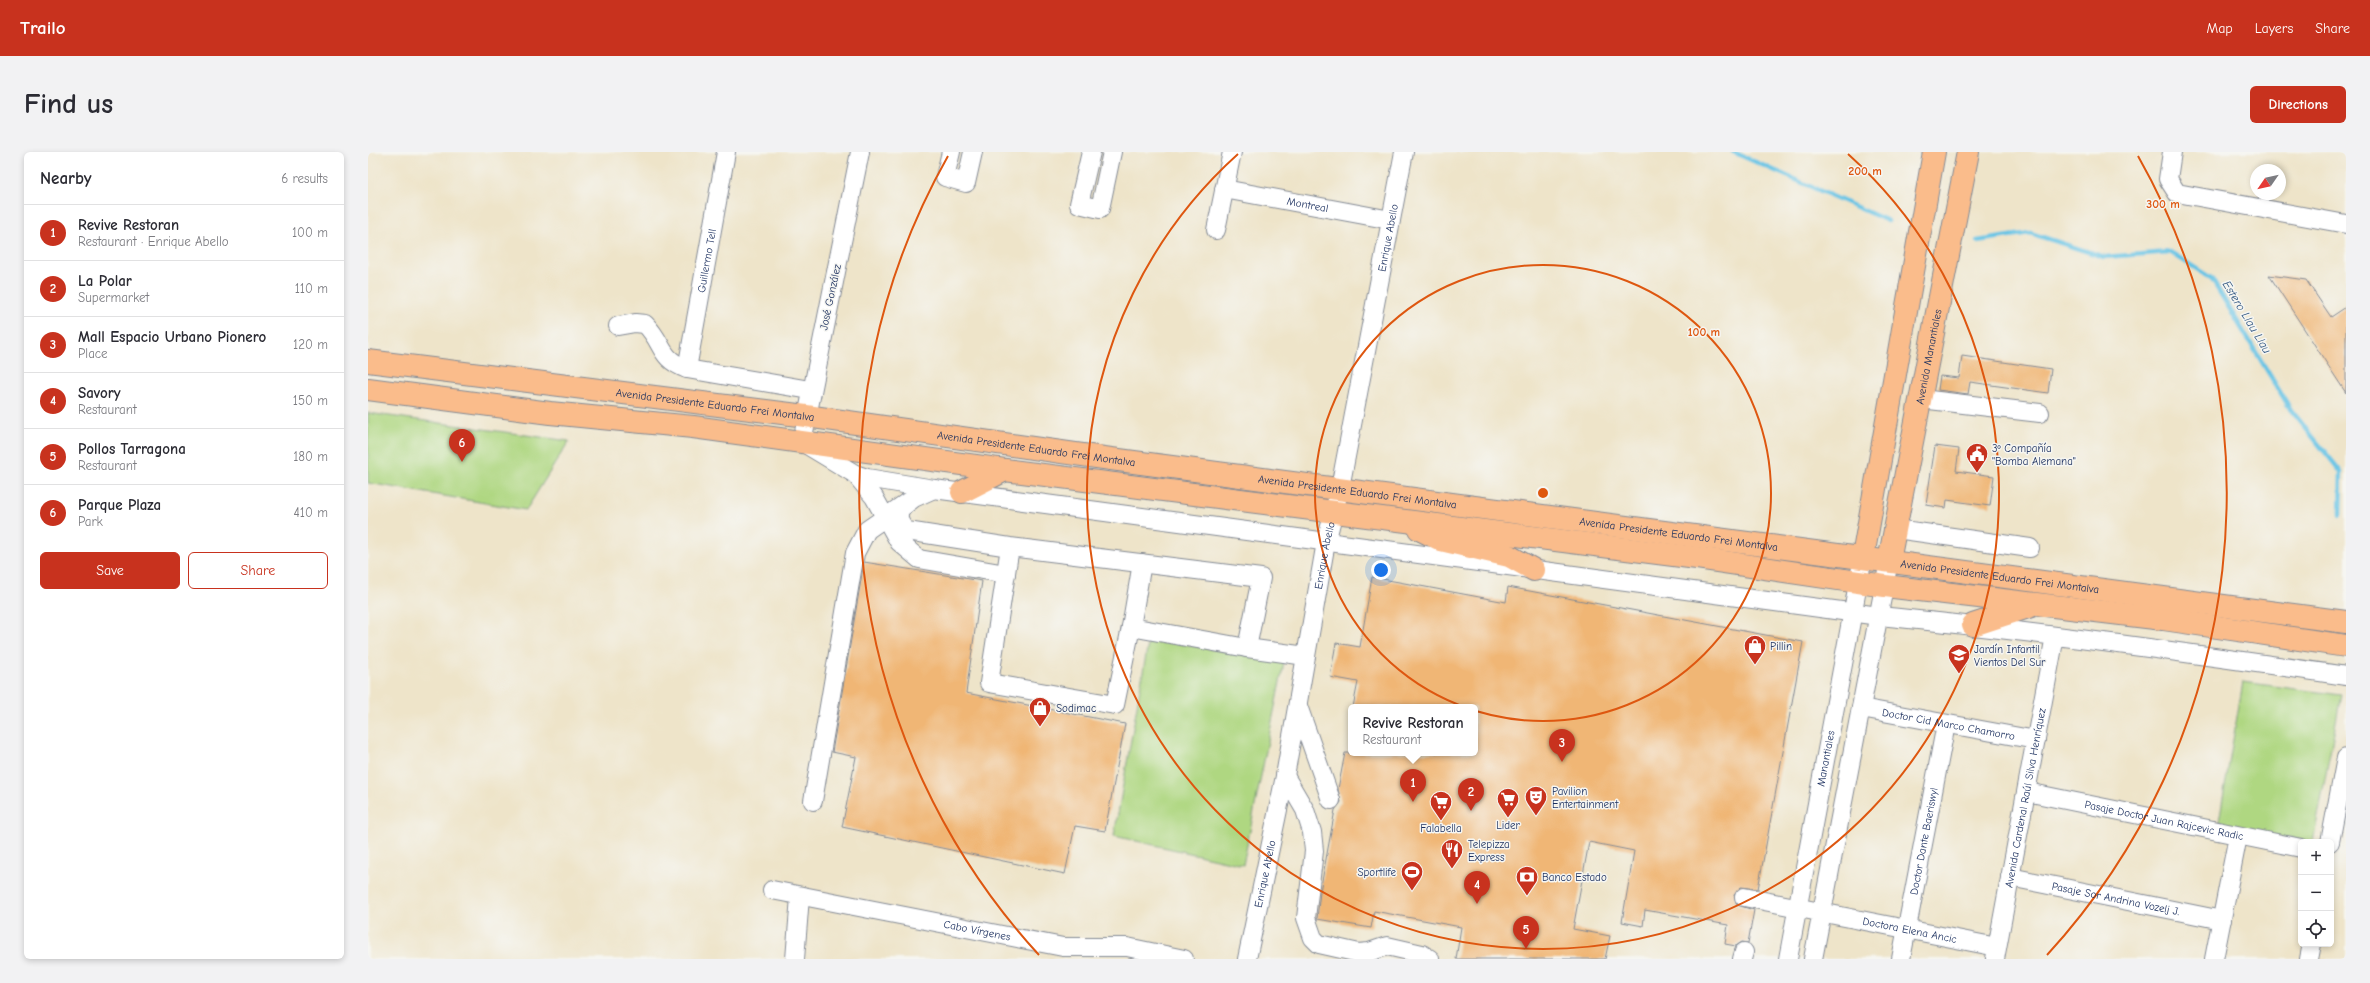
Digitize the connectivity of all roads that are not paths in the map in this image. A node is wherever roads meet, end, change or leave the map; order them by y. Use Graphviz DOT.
graph roads {
  1 [pos="726,152"];
  2 [pos="860,152"];
  3 [pos="951,152"];
  4 [pos="973,152"];
  5 [pos="1091,152"];
  6 [pos="1112,152"];
  7 [pos="1232,152"];
  8 [pos="1404,152"];
  9 [pos="1934,152"];
  10 [pos="1968,152"];
  11 [pos="2172,152"];
  12 [pos="1224,189"];
  13 [pos="1391,220"];
  14 [pos="2346,224"];
  15 [pos="1216,230"];
  16 [pos="618,326"];
  17 [pos="368,361"];
  18 [pos="687,369"];
  19 [pos="368,389"];
  20 [pos="810,390"];
  21 [pos="1921,399"];
  22 [pos="2040,413"];
  23 [pos="806,416"];
  24 [pos="802,442"];
  25 [pos="1005,470"];
  26 [pos="855,474"];
  27 [pos="1340,488"];
  28 [pos="934,489"];
  29 [pos="962,492"];
  30 [pos="906,502"];
  31 [pos="1334,511"];
  32 [pos="884,517"];
  33 [pos="1404,520"];
  34 [pos="1896,529"];
  35 [pos="1326,542"];
  36 [pos="1010,547"];
  37 [pos="2030,548"];
  38 [pos="1863,557"];
  39 [pos="1889,562"];
  40 [pos="1142,563"];
  41 [pos="1534,570"];
  42 [pos="1006,574"];
  43 [pos="1859,581"];
  44 [pos="1885,586"];
  45 [pos="2039,604"];
  46 [pos="1853,612"];
  47 [pos="1879,616"];
  48 [pos="2346,622"];
  49 [pos="1973,625"];
  50 [pos="1131,627"];
  51 [pos="2055,636"];
  52 [pos="2346,646"];
  53 [pos="1247,648"];
  54 [pos="1306,656"];
  55 [pos="2346,676"];
  56 [pos="1297,705"];
  57 [pos="1861,708"];
  58 [pos="1946,724"];
  59 [pos="1292,739"];
  60 [pos="2036,740"];
  61 [pos="2346,758"];
  62 [pos="1285,776"];
  63 [pos="1326,783"];
  64 [pos="2027,792"];
  65 [pos="1331,800"];
  66 [pos="813,801"];
  67 [pos="2238,836"];
  68 [pos="2331,839"];
  69 [pos="2298,847"];
  70 [pos="2010,877"];
  71 [pos="772,890"];
  72 [pos="800,897"];
  73 [pos="1744,897"];
  74 [pos="1798,908"];
  75 [pos="1822,913"];
  76 [pos="2222,920"];
  77 [pos="1907,929"];
  78 [pos="2311,947"];
  79 [pos="1126,953"];
  80 [pos="1996,953"];
  81 [pos="795,959"];
  82 [pos="1184,959"];
  83 [pos="1247,959"];
  84 [pos="1430,959"];
  85 [pos="1788,959"];
  86 [pos="1813,959"];
  87 [pos="1901,959"];
  88 [pos="2214,959"];
  89 [pos="2309,959"];
  1 -- 18 [label="street, Guillermo Tell"];
  2 -- 20 [label="street, José González"];
  3 -- 4 [label="street"];
  5 -- 6 [label="street"];
  7 -- 12 [label="street"];
  8 -- 13 [label="street, Enrique Abello"];
  9 -- 38 [label="main road"];
  10 -- 21 [label="main road, Avenida Manantiales"];
  11 -- 14 [label="street"];
  12 -- 13 [label="street, Montreal"];
  12 -- 15 [label="street"];
  13 -- 27 [label="street, Enrique Abello"];
  16 -- 18 [label="street"];
  17 -- 23 [label="main road, Avenida Presidente Eduardo Frei Montalva"];
  18 -- 20 [label="street"];
  19 -- 24 [label="main road, Avenida Presidente Eduardo Frei Montalva"];
  20 -- 23 [label="street, José González"];
  21 -- 22 [label="street"];
  21 -- 34 [label="main road, Avenida Manantiales"];
  23 -- 24 [label="street, José González"];
  23 -- 27 [label="main road, Avenida Presidente Eduardo Frei Montalva"];
  24 -- 25 [label="main road, Avenida Presidente Eduardo Frei Montalva"];
  24 -- 26 [label="street, Avenida Presidente Eduardo Frei Montalva"];
  25 -- 29 [label="main road"];
  25 -- 31 [label="main road, Avenida Presidente Eduardo Frei Montalva"];
  26 -- 28 [label="street, Avenida Presidente Eduardo Frei Montalva"];
  26 -- 32 [label="street"];
  27 -- 31 [label="street, Enrique Abello"];
  27 -- 38 [label="main road, Avenida Presidente Eduardo Frei Montalva"];
  28 -- 29 [label="street, Avenida Presidente Eduardo Frei Montalva"];
  28 -- 30 [label="street"];
  29 -- 35 [label="street, Avenida Presidente Eduardo Frei Montalva"];
  30 -- 32 [label="street"];
  30 -- 36 [label="street"];
  31 -- 33 [label="main road, Avenida Presidente Eduardo Frei Montalva"];
  31 -- 35 [label="street, Enrique Abello"];
  32 -- 42 [label="street"];
  32 -- 66 [label="street"];
  33 -- 41 [label="main road"];
  33 -- 43 [label="main road, Avenida Presidente Eduardo Frei Montalva"];
  34 -- 37 [label="street"];
  34 -- 39 [label="main road, Avenida Manantiales"];
  35 -- 41 [label="street, Avenida Presidente Eduardo Frei Montalva"];
  35 -- 54 [label="street, Enrique Abello"];
  36 -- 40 [label="street"];
  36 -- 42 [label="street"];
  38 -- 39 [label="main road, Avenida Presidente Eduardo Frei Montalva"];
  38 -- 43 [label="street, Manantiales"];
  39 -- 44 [label="street"];
  39 -- 48 [label="main road, Avenida Presidente Eduardo Frei Montalva"];
  40 -- 50 [label="street"];
  40 -- 53 [label="street"];
  41 -- 46 [label="street, Avenida Presidente Eduardo Frei Montalva"];
  42 -- 50 [label="street"];
  43 -- 44 [label="main road, Avenida Presidente Eduardo Frei Montalva"];
  43 -- 46 [label="street, Manantiales"];
  44 -- 45 [label="main road, Avenida Presidente Eduardo Frei Montalva"];
  44 -- 47 [label="street"];
  45 -- 49 [label="main road"];
  45 -- 52 [label="main road, Avenida Presidente Eduardo Frei Montalva"];
  46 -- 47 [label="street, Avenida Presidente Eduardo Frei Montalva"];
  46 -- 74 [label="street, Manantiales"];
  47 -- 49 [label="street, Avenida Presidente Eduardo Frei Montalva"];
  47 -- 57 [label="street"];
  49 -- 51 [label="street, Avenida Presidente Eduardo Frei Montalva"];
  50 -- 53 [label="street"];
  51 -- 55 [label="street, Avenida Presidente Eduardo Frei Montalva"];
  51 -- 60 [label="street, Avenida Cardenal Raúl Silva Henríquez"];
  53 -- 54 [label="street"];
  54 -- 56 [label="street, Enrique Abello"];
  56 -- 59 [label="street, Enrique Abello"];
  56 -- 63 [label="street"];
  57 -- 58 [label="street, Doctor Cid Marco Chamorro"];
  57 -- 75 [label="street"];
  58 -- 60 [label="street, Doctor Cid Marco Chamorro"];
  58 -- 77 [label="street, Doctor Dante Baeriswyl"];
  59 -- 62 [label="street, Enrique Abello"];
  59 -- 63 [label="street"];
  60 -- 64 [label="street, Avenida Cardenal Raúl Silva Henríquez"];
  61 -- 68 [label="street"];
  62 -- 83 [label="street, Enrique Abello"];
  62 -- 84 [label="street"];
  63 -- 65 [label="street"];
  64 -- 67 [label="street, Pasaje Doctor Juan Rajcevic Radic"];
  64 -- 70 [label="street, Avenida Cardenal Raúl Silva Henríquez"];
  67 -- 69 [label="street, Pasaje Doctor Juan Rajcevic Radic"];
  67 -- 76 [label="street"];
  70 -- 76 [label="street, Pasaje Sor Andrina Vozelj J."];
  70 -- 80 [label="street, Avenida Cardenal Raúl Silva Henríquez"];
  71 -- 72 [label="street, Cabo Vírgenes"];
  72 -- 79 [label="street, Cabo Vírgenes"];
  72 -- 81 [label="street"];
  73 -- 74 [label="street, Doctora Elena Ancic"];
  74 -- 75 [label="street, Doctora Elena Ancic"];
  74 -- 85 [label="street, Manantiales"];
  75 -- 77 [label="street, Doctora Elena Ancic"];
  75 -- 86 [label="street"];
  76 -- 88 [label="street"];
  77 -- 80 [label="street, Doctora Elena Ancic"];
  77 -- 87 [label="street, Doctor Dante Baeriswyl"];
  78 -- 89 [label="street"];
  79 -- 82 [label="street, Cabo Vírgenes"];
}
